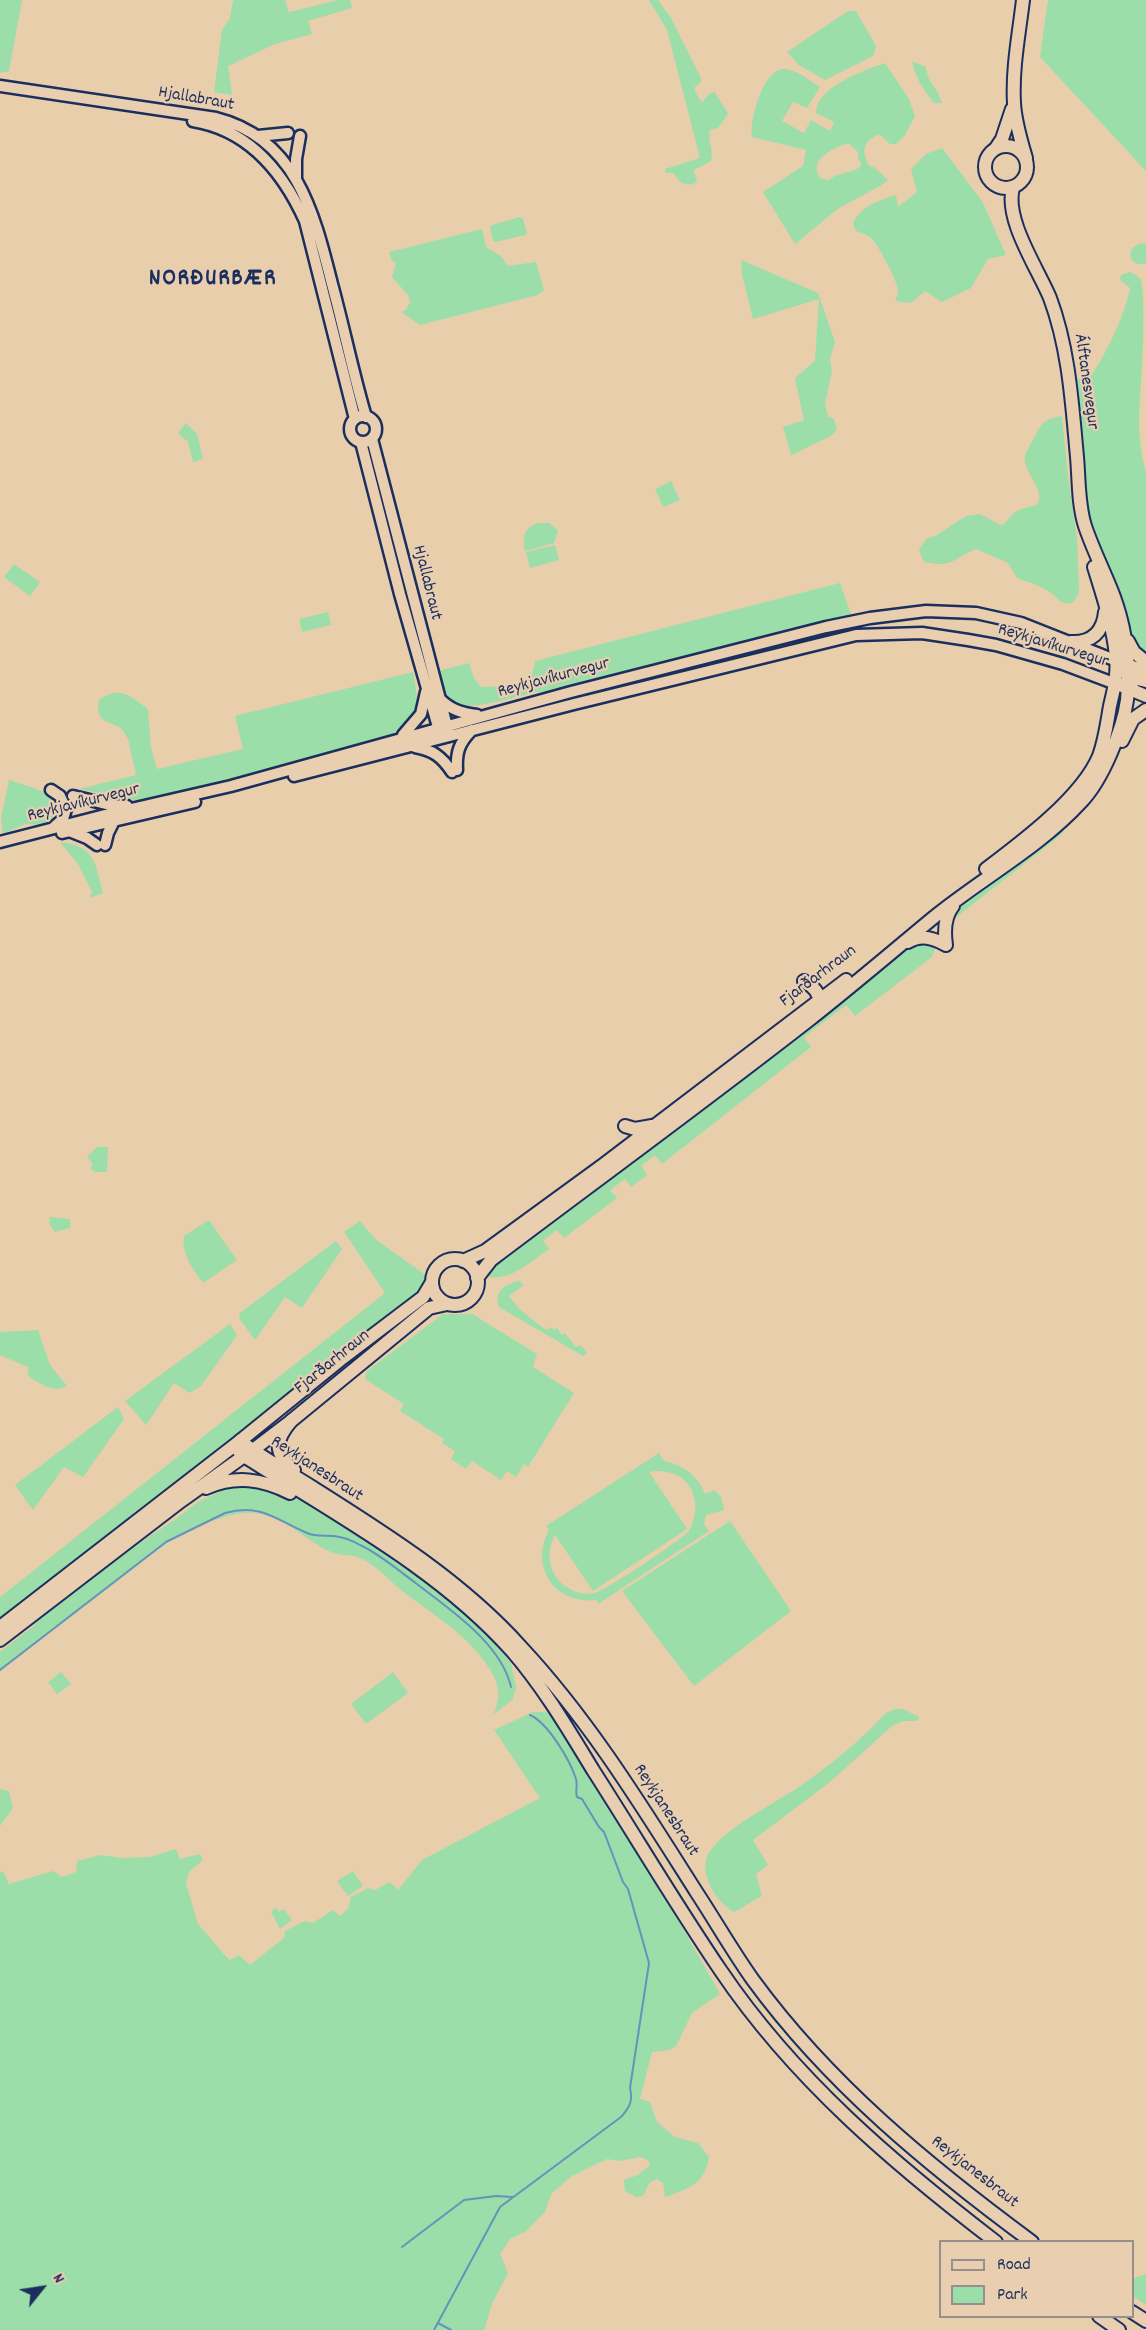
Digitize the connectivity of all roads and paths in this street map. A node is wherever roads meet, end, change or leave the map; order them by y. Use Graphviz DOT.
graph roads {
  1 [pos="1023,0"];
  2 [pos="0,86"];
  3 [pos="0,92"];
  4 [pos="1014,105"];
  5 [pos="288,133"];
  6 [pos="258,136"];
  7 [pos="300,136"];
  8 [pos="996,148"];
  9 [pos="1026,158"];
  10 [pos="296,179"];
  11 [pos="993,184"];
  12 [pos="1012,188"];
  13 [pos="1028,249"];
  14 [pos="361,418"];
  15 [pos="372,438"];
  16 [pos="361,442"];
  17 [pos="1085,526"];
  18 [pos="1105,605"];
  19 [pos="1123,627"];
  20 [pos="1071,642"];
  21 [pos="1146,662"];
  22 [pos="1122,663"];
  23 [pos="1146,672"];
  24 [pos="1146,681"];
  25 [pos="1121,687"];
  26 [pos="426,689"];
  27 [pos="1146,696"];
  28 [pos="438,697"];
  29 [pos="1146,710"];
  30 [pos="483,715"];
  31 [pos="472,730"];
  32 [pos="444,732"];
  33 [pos="399,738"];
  34 [pos="409,747"];
  35 [pos="1098,781"];
  36 [pos="51,790"];
  37 [pos="73,796"];
  38 [pos="143,807"];
  39 [pos="114,821"];
  40 [pos="52,829"];
  41 [pos="69,832"];
  42 [pos="0,842"];
  43 [pos="0,848"];
  44 [pos="961,897"];
  45 [pos="894,950"];
  46 [pos="804,981"];
  47 [pos="820,999"];
  48 [pos="806,1022"];
  49 [pos="656,1125"];
  50 [pos="625,1126"];
  51 [pos="463,1261"];
  52 [pos="477,1278"];
  53 [pos="432,1282"];
  54 [pos="447,1304"];
  55 [pos="291,1421"];
  56 [pos="237,1443"];
  57 [pos="249,1453"];
  58 [pos="315,1489"];
  59 [pos="181,1501"];
  60 [pos="330,1512"];
  61 [pos="0,1627"];
  62 [pos="0,1640"];
  63 [pos="995,2240"];
  64 [pos="1031,2240"];
  65 [pos="1102,2318"];
  66 [pos="1119,2330"];
  1 -- 4 [label="main road, Álftanesvegur"];
  2 -- 6 [label="main road, Hjallabraut"];
  3 -- 14 [label="main road, Hjallabraut"];
  4 -- 8 [label="main road, Álftanesvegur"];
  4 -- 9 [label="main road, Álftanesvegur"];
  5 -- 6 [label="main road"];
  6 -- 10 [label="main road, Hjallabraut"];
  7 -- 10 [label="main road"];
  8 -- 9 [label="main road"];
  8 -- 11 [label="main road, Álftanesvegur"];
  9 -- 12 [label="main road"];
  10 -- 14 [label="main road, Hjallabraut"];
  11 -- 12 [label="main road"];
  11 -- 13 [label="main road, Álftanesvegur"];
  12 -- 13 [label="main road, Álftanesvegur"];
  13 -- 17 [label="main road, Álftanesvegur"];
  14 -- 15 [label="main road"];
  14 -- 16 [label="main road"];
  15 -- 16 [label="main road"];
  15 -- 28 [label="main road, Hjallabraut"];
  16 -- 26 [label="main road, Hjallabraut"];
  17 -- 18 [label="main road, Álftanesvegur"];
  17 -- 19 [label="main road, Álftanesvegur"];
  18 -- 20 [label="main road"];
  18 -- 22 [label="main road, Álftanesvegur"];
  19 -- 21 [label="main road"];
  19 -- 22 [label="main road, Álftanesvegur"];
  20 -- 22 [label="main road, Reykjavíkurvegur"];
  20 -- 30 [label="main road, Reykjavíkurvegur"];
  22 -- 23 [label="main road"];
  22 -- 25 [label="main road, Fjarðarhraun"];
  24 -- 25 [label="main road"];
  25 -- 27 [label="main road"];
  25 -- 31 [label="main road, Reykjavíkurvegur"];
  25 -- 35 [label="main road, Fjarðarhraun"];
  25 -- 47 [label="main road, Fjarðarhraun"];
  26 -- 32 [label="main road, Hjallabraut"];
  26 -- 33 [label="main road"];
  28 -- 30 [label="main road"];
  28 -- 32 [label="main road, Hjallabraut"];
  29 -- 35 [label="main road"];
  30 -- 32 [label="main road, Reykjavíkurvegur"];
  31 -- 32 [label="main road, Reykjavíkurvegur"];
  31 -- 34 [label="main road"];
  32 -- 33 [label="main road, Reykjavíkurvegur"];
  32 -- 34 [label="main road, Reykjavíkurvegur"];
  33 -- 38 [label="main road, Reykjavíkurvegur"];
  34 -- 39 [label="main road, Reykjavíkurvegur"];
  35 -- 44 [label="main road, Fjarðarhraun"];
  36 -- 40 [label="main road"];
  37 -- 38 [label="main road"];
  38 -- 40 [label="main road, Reykjavíkurvegur"];
  39 -- 41 [label="main road, Reykjavíkurvegur"];
  39 -- 41 [label="main road"];
  40 -- 42 [label="main road, Reykjavíkurvegur"];
  41 -- 43 [label="main road, Reykjavíkurvegur"];
  44 -- 45 [label="main road, Fjarðarhraun"];
  44 -- 45 [label="main road"];
  45 -- 48 [label="main road, Fjarðarhraun"];
  46 -- 47 [label="main road"];
  47 -- 48 [label="main road"];
  47 -- 49 [label="main road, Fjarðarhraun"];
  48 -- 52 [label="main road, Fjarðarhraun"];
  49 -- 50 [label="main road"];
  49 -- 51 [label="main road, Fjarðarhraun"];
  51 -- 52 [label="main road"];
  51 -- 53 [label="main road"];
  52 -- 54 [label="main road"];
  53 -- 54 [label="main road"];
  53 -- 56 [label="main road, Fjarðarhraun"];
  54 -- 55 [label="main road, Fjarðarhraun"];
  55 -- 57 [label="main road, Fjarðarhraun"];
  55 -- 58 [label="main road"];
  56 -- 57 [label="main road, Reykjanesbraut"];
  56 -- 61 [label="main road"];
  57 -- 58 [label="main road, Reykjanesbraut"];
  57 -- 59 [label="main road, Reykjanesbraut"];
  57 -- 60 [label="main road, Reykjanesbraut"];
  58 -- 64 [label="main road, Reykjanesbraut"];
  59 -- 60 [label="main road"];
  59 -- 62 [label="main road, Reykjanesbraut"];
  60 -- 63 [label="main road, Reykjanesbraut"];
  65 -- 66 [label="main road"];
}
